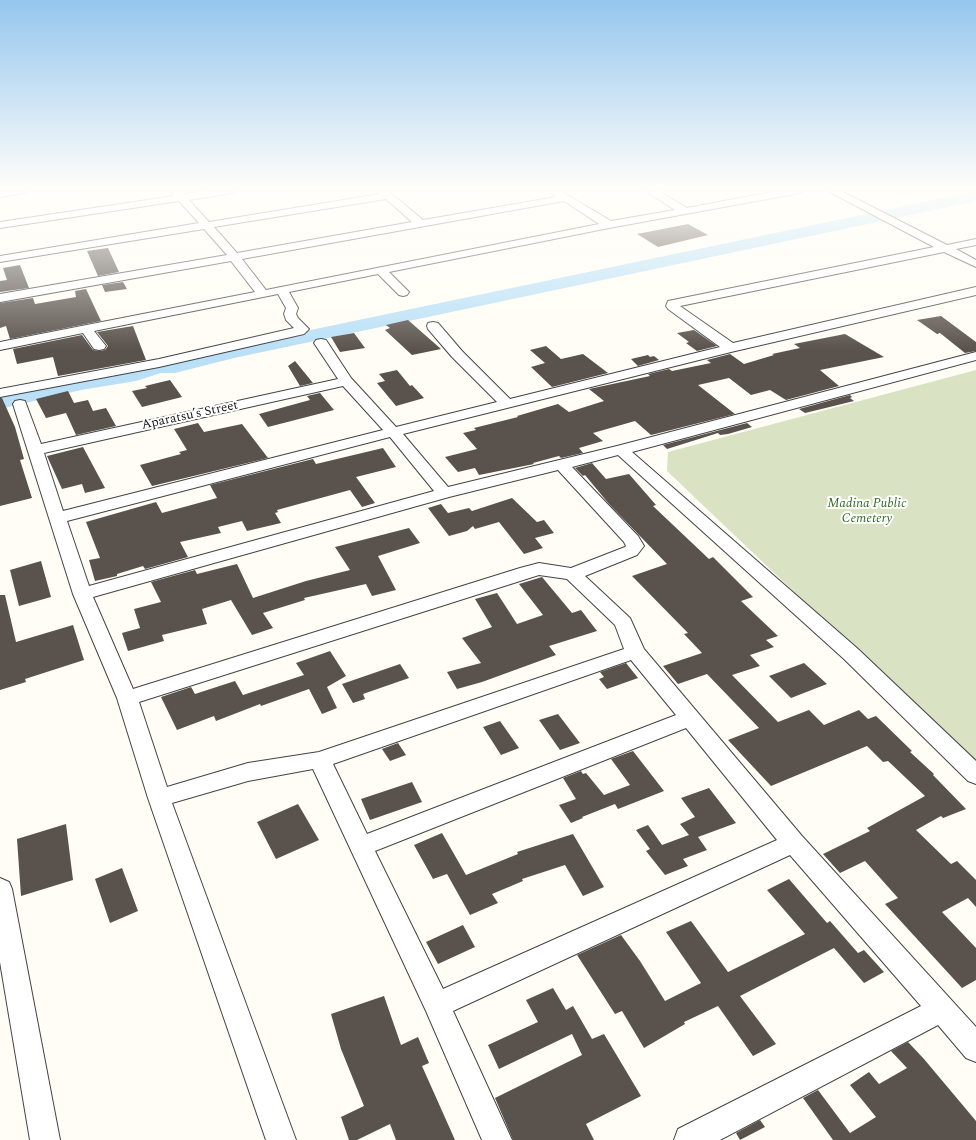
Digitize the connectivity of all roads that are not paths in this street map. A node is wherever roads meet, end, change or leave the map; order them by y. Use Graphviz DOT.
graph roads {
  1 [pos="99,243"];
  2 [pos="222,243"];
  3 [pos="312,243"];
  4 [pos="519,243"];
  5 [pos="937,243"];
  6 [pos="970,243"];
  7 [pos="947,248"];
  8 [pos="234,257"];
  9 [pos="0,259"];
  10 [pos="976,264"];
  11 [pos="381,271"];
  12 [pos="282,290"];
  13 [pos="976,291"];
  14 [pos="403,292"];
  15 [pos="263,294"];
  16 [pos="0,298"];
  17 [pos="433,326"];
  18 [pos="86,329"];
  19 [pos="321,343"];
  20 [pos="0,346"];
  21 [pos="99,346"];
  22 [pos="730,348"];
  23 [pos="976,356"];
  24 [pos="346,381"];
  25 [pos="0,393"];
  26 [pos="20,404"];
  27 [pos="507,404"];
  28 [pos="393,432"];
  29 [pos="35,450"];
  30 [pos="621,450"];
  31 [pos="562,465"];
  32 [pos="444,493"];
  33 [pos="57,518"];
  34 [pos="573,574"];
  35 [pos="82,594"];
  36 [pos="635,652"];
  37 [pos="127,698"];
  38 [pos="690,718"];
  39 [pos="320,760"];
  40 [pos="976,775"];
  41 [pos="159,798"];
  42 [pos="794,843"];
  43 [pos="361,846"];
  44 [pos="0,889"];
  45 [pos="436,1005"];
  46 [pos="942,1009"];
  47 [pos="976,1048"];
  48 [pos="45,1140"];
  49 [pos="281,1140"];
  50 [pos="497,1140"];
  51 [pos="689,1140"];
  1 -- 9 [label="street"];
  2 -- 8 [label="street"];
  3 -- 8 [label="street"];
  4 -- 11 [label="street"];
  5 -- 7 [label="street"];
  6 -- 7 [label="street"];
  7 -- 10 [label="street"];
  7 -- 22 [label="street"];
  8 -- 15 [label="street"];
  8 -- 16 [label="street"];
  11 -- 12 [label="street"];
  11 -- 14 [label="street"];
  12 -- 15 [label="street"];
  12 -- 25 [label="street"];
  13 -- 22 [label="street"];
  15 -- 18 [label="street"];
  17 -- 27 [label="street"];
  18 -- 20 [label="street"];
  18 -- 21 [label="street"];
  19 -- 24 [label="street"];
  22 -- 27 [label="street"];
  23 -- 30 [label="street"];
  24 -- 28 [label="street"];
  24 -- 29 [label="street, Aparatsu’s Street"];
  26 -- 29 [label="street"];
  27 -- 28 [label="street"];
  28 -- 32 [label="street"];
  28 -- 33 [label="street"];
  29 -- 33 [label="street"];
  30 -- 31 [label="street"];
  30 -- 40 [label="street"];
  31 -- 32 [label="street"];
  31 -- 34 [label="street"];
  32 -- 35 [label="street"];
  33 -- 35 [label="street"];
  34 -- 36 [label="street"];
  34 -- 37 [label="street"];
  35 -- 37 [label="street"];
  36 -- 38 [label="street"];
  36 -- 39 [label="street"];
  37 -- 41 [label="street"];
  38 -- 42 [label="street"];
  38 -- 43 [label="street"];
  39 -- 41 [label="street"];
  39 -- 43 [label="street"];
  41 -- 49 [label="street"];
  42 -- 45 [label="street"];
  42 -- 46 [label="street"];
  43 -- 45 [label="street"];
  44 -- 48 [label="street"];
  45 -- 50 [label="street"];
  46 -- 47 [label="street"];
  46 -- 51 [label="street"];
}
